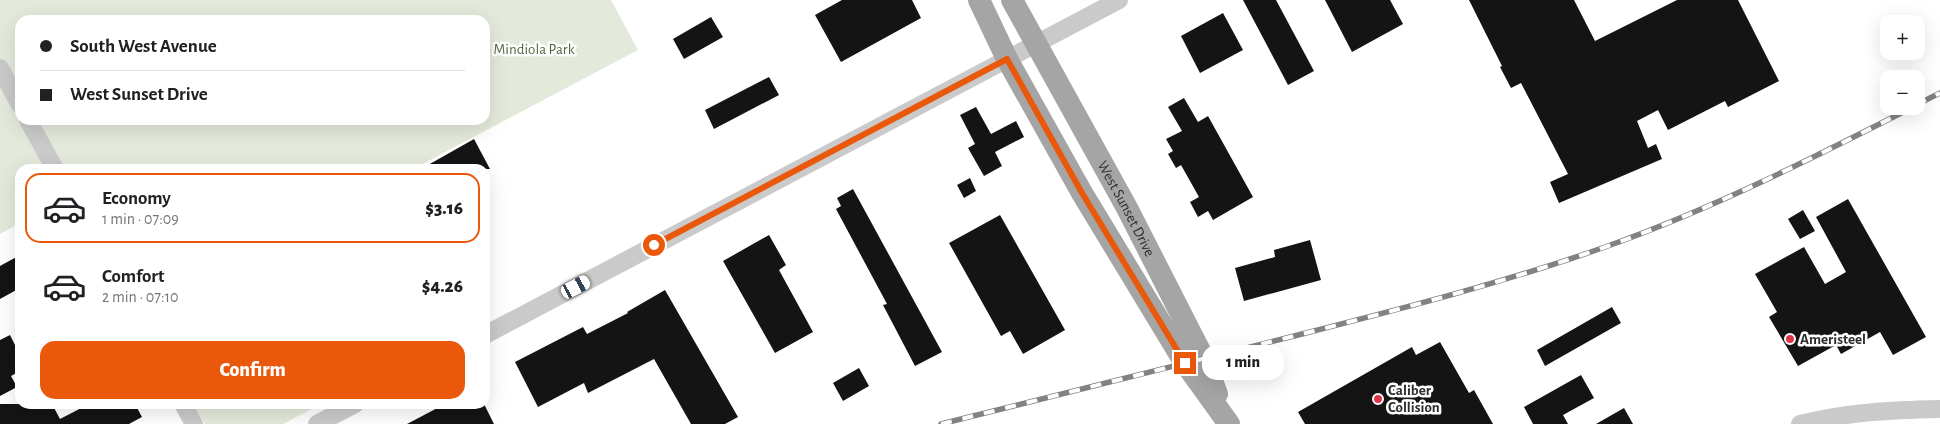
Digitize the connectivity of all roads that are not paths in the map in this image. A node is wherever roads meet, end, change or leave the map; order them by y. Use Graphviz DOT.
graph roads {
  1 [pos="979,0"];
  2 [pos="1012,0"];
  3 [pos="1119,0"];
  4 [pos="1037,44"];
  5 [pos="1007,59"];
  6 [pos="0,68"];
  7 [pos="15,96"];
  8 [pos="31,125"];
  9 [pos="52,164"];
  10 [pos="490,332"];
  11 [pos="186,409"];
  12 [pos="346,409"];
  13 [pos="1940,409"];
  14 [pos="194,424"];
  15 [pos="317,424"];
  16 [pos="1228,424"];
  17 [pos="1800,424"];
  1 -- 5 [label="main road, West Sunset Drive"];
  2 -- 4 [label="main road, West Sunset Drive"];
  3 -- 4 [label="street"];
  4 -- 5 [label="street"];
  4 -- 16 [label="main road, West Sunset Drive"];
  5 -- 10 [label="street"];
  5 -- 16 [label="main road, West Sunset Drive"];
  6 -- 7 [label="street"];
  8 -- 9 [label="street"];
  11 -- 14 [label="street"];
  12 -- 15 [label="street"];
  13 -- 17 [label="street"];
}
